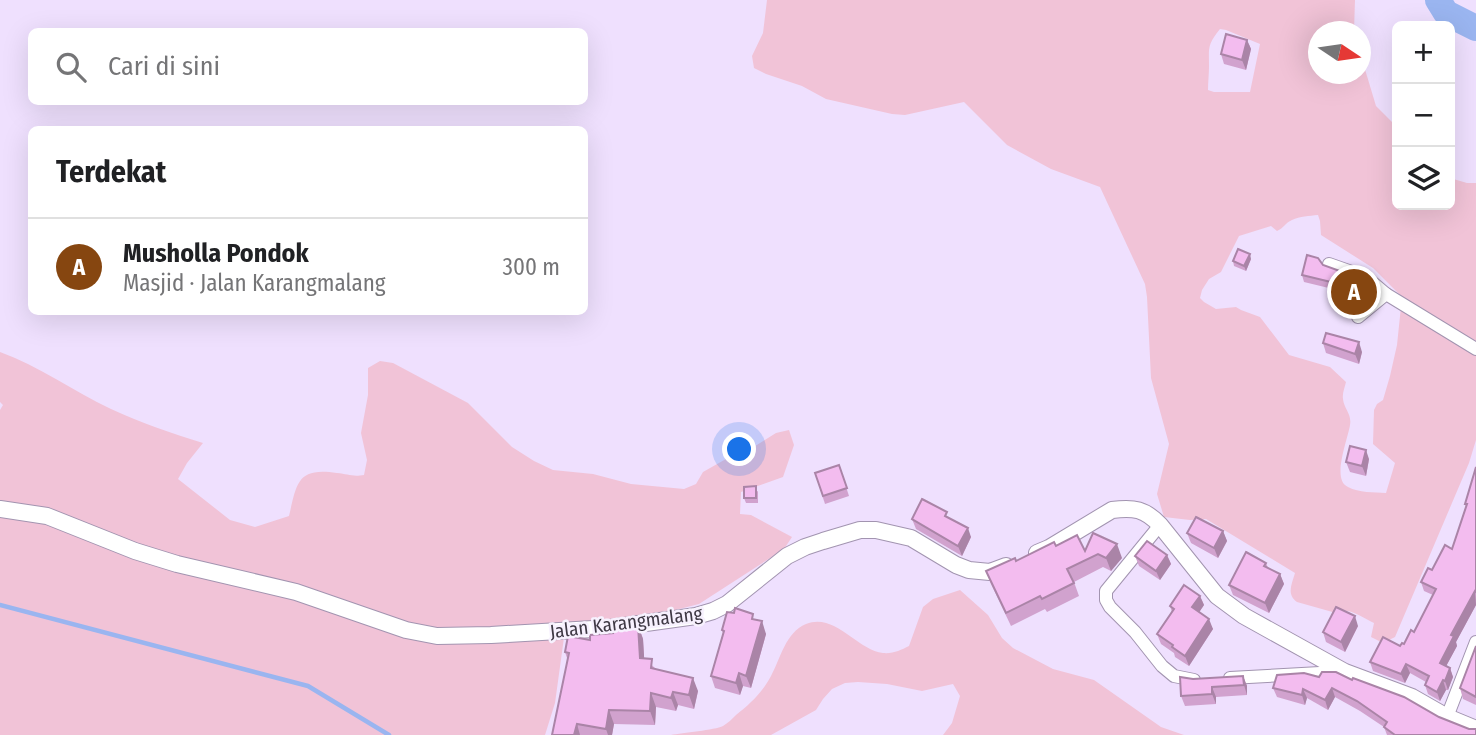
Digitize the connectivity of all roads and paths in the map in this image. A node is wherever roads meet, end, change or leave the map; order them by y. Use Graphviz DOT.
graph roads {
  1 [pos="1329,264"];
  2 [pos="1386,294"];
  3 [pos="1358,317"];
  4 [pos="1476,349"];
  5 [pos="0,509"];
  6 [pos="1160,526"];
  7 [pos="1476,642"];
  8 [pos="1345,672"];
  9 [pos="1447,717"];
  10 [pos="1476,729"];
  1 -- 2 [label="street"];
  2 -- 3 [label="street"];
  2 -- 4 [label="street"];
  5 -- 6 [label="street, Jalan Karangmalang"];
  6 -- 8 [label="street, Jalan Karangmalang"];
  6 -- 8 [label="street"];
  7 -- 9 [label="street"];
  8 -- 9 [label="street, Jalan Karangmalang"];
  9 -- 10 [label="street, Jalan Karangmalang"];
}
